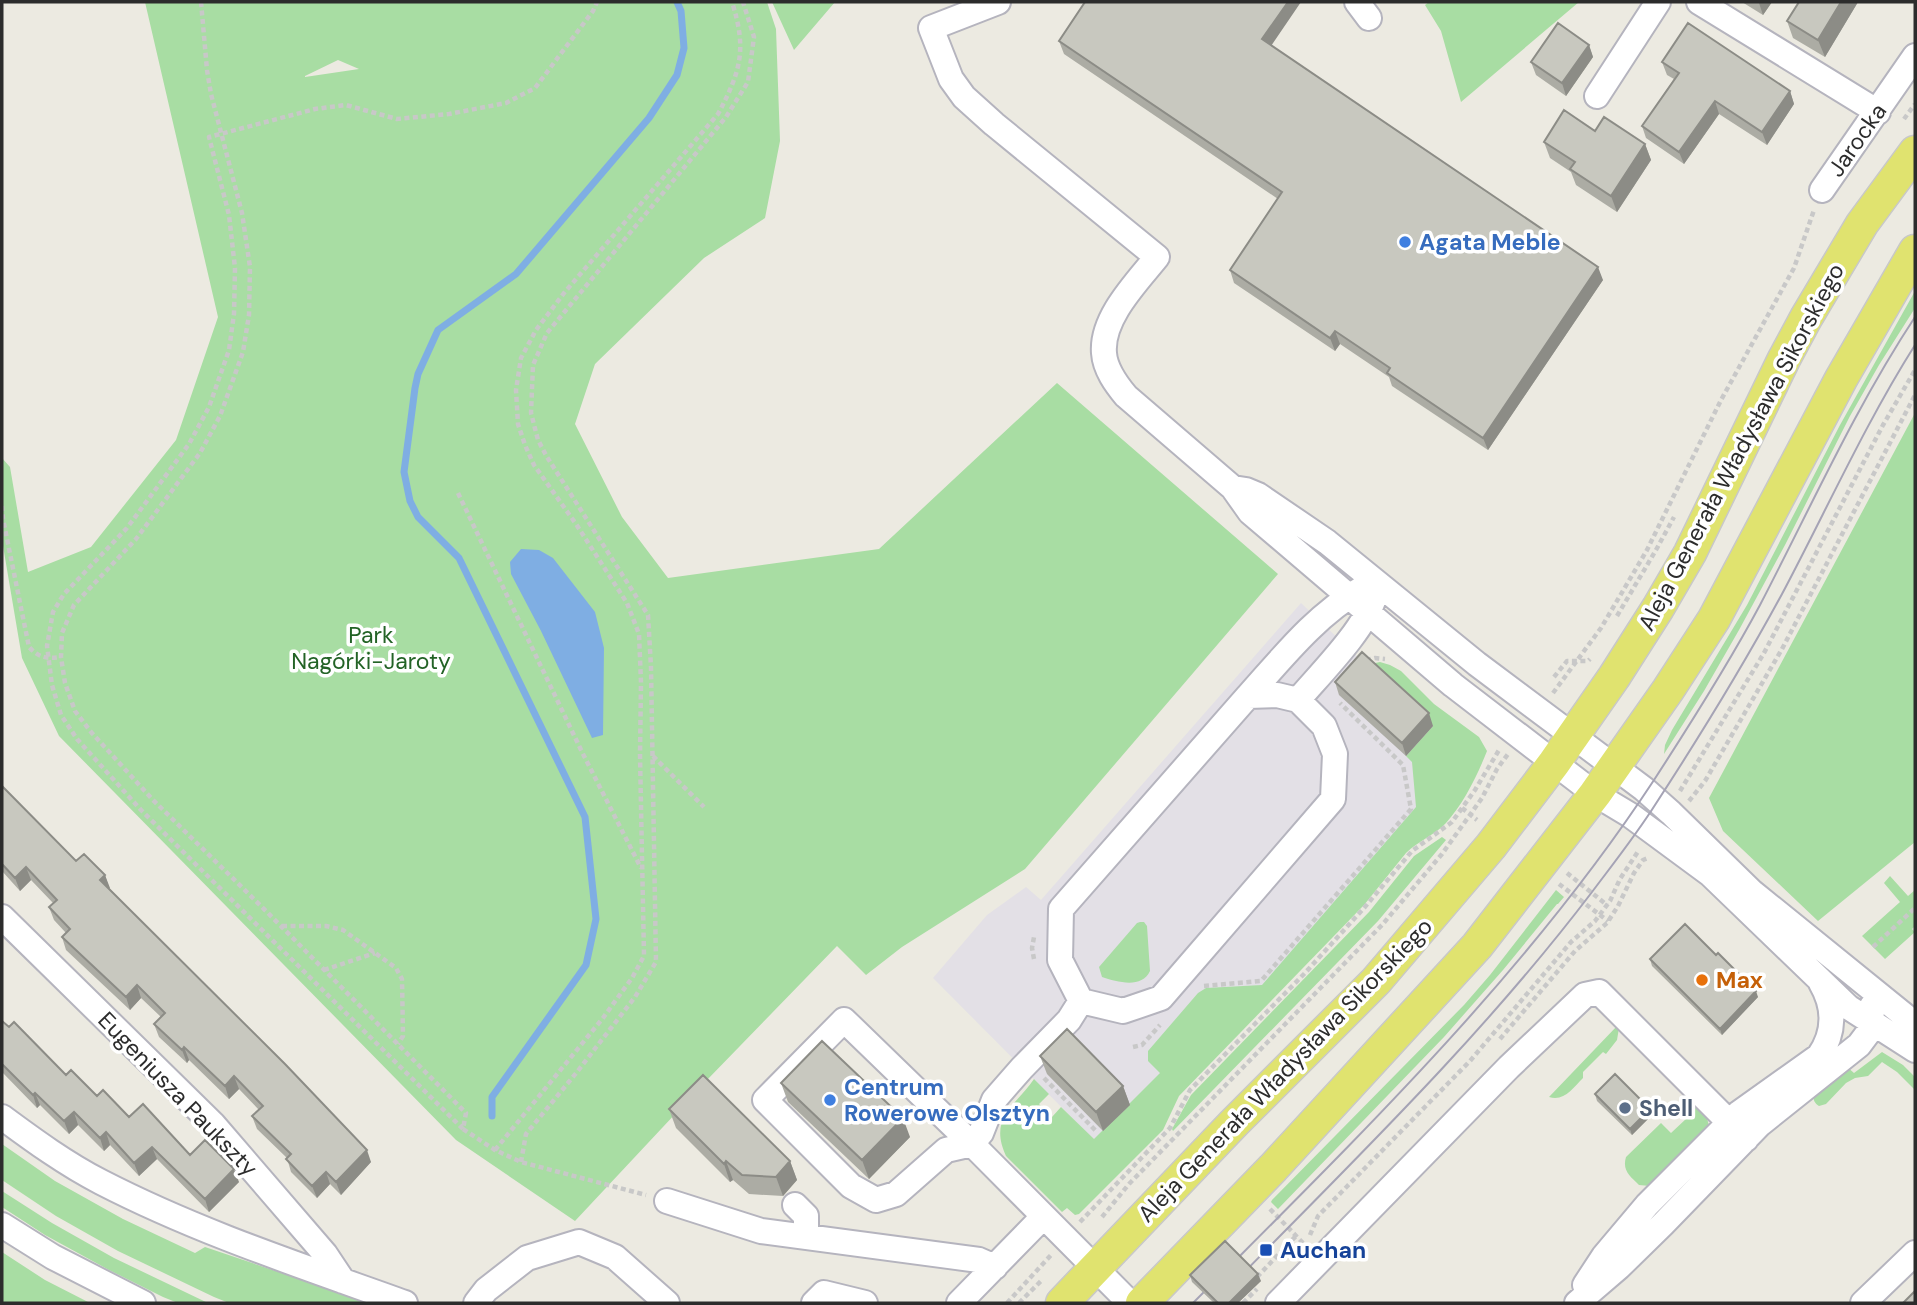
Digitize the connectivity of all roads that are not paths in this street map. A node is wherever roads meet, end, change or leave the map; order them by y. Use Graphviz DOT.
graph roads {
  1 [pos="998,2"];
  2 [pos="1658,2"];
  3 [pos="1699,2"];
  4 [pos="1915,56"];
  5 [pos="1597,96"];
  6 [pos="1878,112"];
  7 [pos="1915,152"];
  8 [pos="1822,190"];
  9 [pos="1915,251"];
  10 [pos="1233,488"];
  11 [pos="1378,582"];
  12 [pos="1349,596"];
  13 [pos="1369,613"];
  14 [pos="1248,696"];
  15 [pos="1298,700"];
  16 [pos="1572,736"];
  17 [pos="1554,763"];
  18 [pos="1615,767"];
  19 [pos="1595,794"];
  20 [pos="2,917"];
  21 [pos="1819,979"];
  22 [pos="1861,980"];
  23 [pos="1081,1001"];
  24 [pos="1872,1022"];
  25 [pos="1915,1024"];
  26 [pos="1915,1050"];
  27 [pos="2,1117"];
  28 [pos="1738,1130"];
  29 [pos="972,1144"];
  30 [pos="667,1201"];
  31 [pos="795,1205"];
  32 [pos="1043,1217"];
  33 [pos="2,1225"];
  34 [pos="806,1236"];
  35 [pos="1078,1251"];
  36 [pos="1915,1253"];
  37 [pos="995,1267"];
  38 [pos="343,1281"];
  39 [pos="143,1303"];
  40 [pos="405,1303"];
  41 [pos="476,1303"];
  42 [pos="667,1303"];
  43 [pos="814,1303"];
  44 [pos="865,1303"];
  45 [pos="960,1303"];
  46 [pos="1062,1303"];
  47 [pos="1130,1303"];
  48 [pos="1142,1303"];
  49 [pos="1278,1303"];
  50 [pos="1576,1303"];
  51 [pos="1863,1303"];
  1 -- 10 [label="street"];
  2 -- 5 [label="street"];
  3 -- 6 [label="street"];
  4 -- 6 [label="street, Jarocka"];
  6 -- 8 [label="street, Jarocka"];
  7 -- 16 [label="main road, Aleja Generała Władysława Sikorskiego"];
  9 -- 18 [label="main road"];
  10 -- 11 [label="street"];
  10 -- 12 [label="street"];
  11 -- 12 [label="street"];
  11 -- 13 [label="street"];
  11 -- 16 [label="street"];
  12 -- 13 [label="street"];
  12 -- 14 [label="street"];
  13 -- 15 [label="street"];
  13 -- 17 [label="street"];
  14 -- 15 [label="street"];
  14 -- 23 [label="street"];
  15 -- 23 [label="street"];
  16 -- 17 [label="main road, Aleja Generała Władysława Sikorskiego"];
  16 -- 18 [label="street"];
  17 -- 19 [label="street"];
  17 -- 35 [label="main road, Aleja Generała Władysława Sikorskiego"];
  18 -- 19 [label="main road"];
  18 -- 22 [label="street"];
  19 -- 21 [label="street"];
  19 -- 48 [label="main road"];
  20 -- 38 [label="street, Eugeniusza Paukszty"];
  21 -- 24 [label="street"];
  21 -- 28 [label="street"];
  22 -- 24 [label="street"];
  22 -- 25 [label="street"];
  23 -- 29 [label="street"];
  24 -- 26 [label="street"];
  24 -- 28 [label="street"];
  27 -- 38 [label="street"];
  28 -- 49 [label="street"];
  28 -- 50 [label="street"];
  29 -- 29 [label="street"];
  29 -- 32 [label="street"];
  30 -- 34 [label="street"];
  31 -- 34 [label="street"];
  32 -- 35 [label="street"];
  32 -- 37 [label="street"];
  33 -- 39 [label="street"];
  34 -- 37 [label="street"];
  35 -- 46 [label="main road, Aleja Generała Władysława Sikorskiego"];
  35 -- 47 [label="street"];
  36 -- 51 [label="street"];
  37 -- 45 [label="street"];
  38 -- 40 [label="street"];
  41 -- 42 [label="street"];
  43 -- 44 [label="street"];
}
